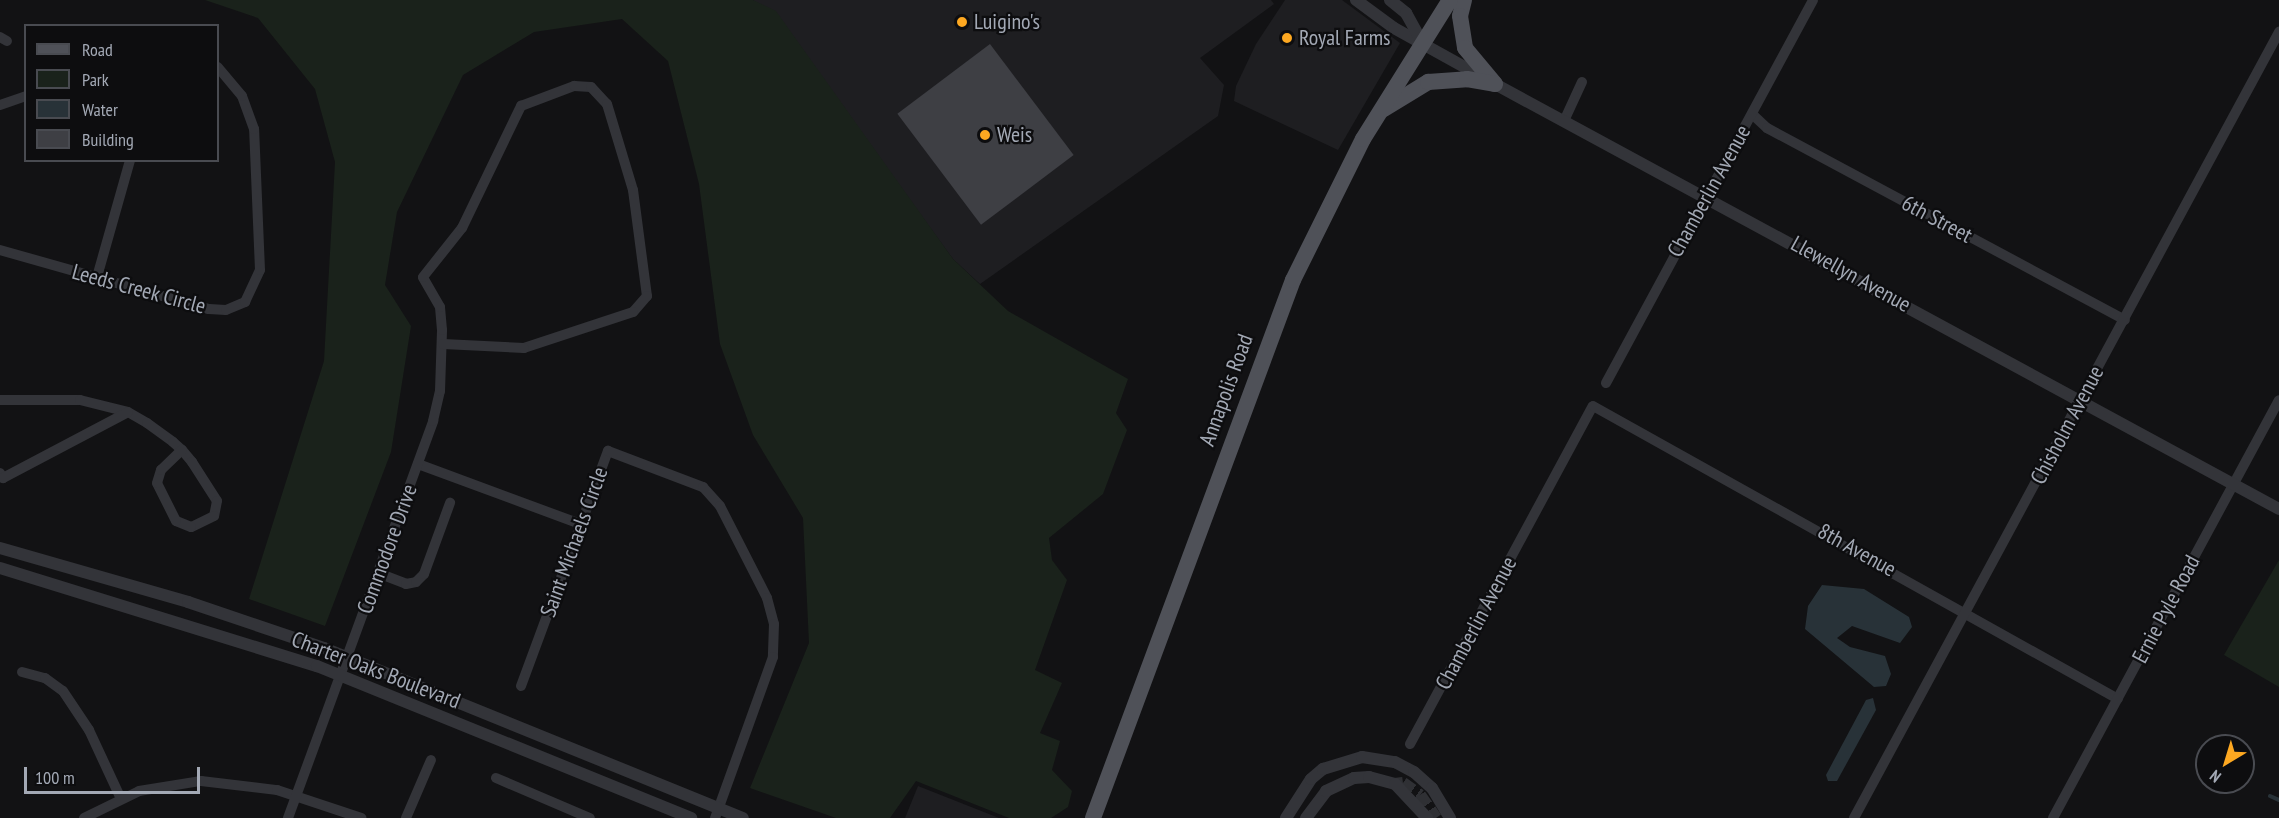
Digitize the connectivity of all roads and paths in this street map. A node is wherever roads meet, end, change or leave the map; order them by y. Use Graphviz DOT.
graph roads {
  1 [pos="1356,0"];
  2 [pos="1390,0"];
  3 [pos="1450,0"];
  4 [pos="1464,0"];
  5 [pos="1813,0"];
  6 [pos="2279,32"];
  7 [pos="1422,42"];
  8 [pos="219,68"];
  9 [pos="1582,82"];
  10 [pos="1495,84"];
  11 [pos="24,97"];
  12 [pos="0,105"];
  13 [pos="1381,111"];
  14 [pos="1752,114"];
  15 [pos="1564,121"];
  16 [pos="129,162"];
  17 [pos="1707,195"];
  18 [pos="0,250"];
  19 [pos="97,277"];
  20 [pos="2125,320"];
  21 [pos="442,344"];
  22 [pos="1606,383"];
  23 [pos="0,400"];
  24 [pos="2080,400"];
  25 [pos="2279,400"];
  26 [pos="1593,406"];
  27 [pos="128,412"];
  28 [pos="182,450"];
  29 [pos="418,464"];
  30 [pos="0,473"];
  31 [pos="2233,484"];
  32 [pos="450,503"];
  33 [pos="2279,509"];
  34 [pos="580,524"];
  35 [pos="0,548"];
  36 [pos="0,568"];
  37 [pos="378,573"];
  38 [pos="1967,612"];
  39 [pos="347,657"];
  40 [pos="22,672"];
  41 [pos="341,675"];
  42 [pos="521,686"];
  43 [pos="2118,699"];
  44 [pos="1410,744"];
  45 [pos="430,760"];
  46 [pos="496,778"];
  47 [pos="1395,783"];
  48 [pos="296,796"];
  49 [pos="120,799"];
  50 [pos="717,813"];
  51 [pos="84,818"];
  52 [pos="288,818"];
  53 [pos="361,818"];
  54 [pos="406,818"];
  55 [pos="590,818"];
  56 [pos="691,818"];
  57 [pos="743,818"];
  58 [pos="1093,818"];
  59 [pos="1286,818"];
  60 [pos="1306,818"];
  61 [pos="1416,818"];
  62 [pos="1427,818"];
  63 [pos="1450,818"];
  64 [pos="1854,818"];
  65 [pos="2053,818"];
  1 -- 7 [label="street, Llewellyn Avenue"];
  2 -- 7 [label="street"];
  3 -- 7 [label="main road, Annapolis Road"];
  4 -- 10 [label="main road"];
  5 -- 14 [label="street, Chamberlin Avenue"];
  6 -- 20 [label="street, Chisholm Avenue"];
  7 -- 10 [label="street, Llewellyn Avenue"];
  7 -- 13 [label="main road, Annapolis Road"];
  8 -- 19 [label="street, Leeds Creek Circle"];
  9 -- 15 [label="street"];
  10 -- 13 [label="main road"];
  10 -- 15 [label="street, Llewellyn Avenue"];
  11 -- 12 [label="street"];
  13 -- 58 [label="main road, Annapolis Road"];
  14 -- 17 [label="street, Chamberlin Avenue"];
  14 -- 20 [label="street, 6th Street"];
  15 -- 17 [label="street, Llewellyn Avenue"];
  16 -- 19 [label="street"];
  17 -- 22 [label="street, Chamberlin Avenue"];
  17 -- 24 [label="street, Llewellyn Avenue"];
  18 -- 19 [label="street, Leeds Creek Circle"];
  20 -- 24 [label="street, Chisholm Avenue"];
  21 -- 21 [label="street, Commodore Drive"];
  21 -- 29 [label="street, Commodore Drive"];
  23 -- 27 [label="street"];
  24 -- 31 [label="street, Llewellyn Avenue"];
  24 -- 38 [label="street, Chisholm Avenue"];
  25 -- 31 [label="street, Ernie Pyle Road"];
  26 -- 38 [label="street, 8th Avenue"];
  26 -- 44 [label="street, Chamberlin Avenue"];
  27 -- 28 [label="street"];
  27 -- 30 [label="street"];
  28 -- 28 [label="street"];
  29 -- 34 [label="street"];
  29 -- 37 [label="street, Commodore Drive"];
  31 -- 33 [label="street, Llewellyn Avenue"];
  31 -- 43 [label="street, Ernie Pyle Road"];
  32 -- 37 [label="street"];
  34 -- 42 [label="street, Saint Michaels Circle"];
  34 -- 50 [label="street, Saint Michaels Circle"];
  35 -- 39 [label="street, Charter Oaks Boulevard"];
  36 -- 41 [label="street, Charter Oaks Boulevard"];
  37 -- 39 [label="street, Commodore Drive"];
  38 -- 43 [label="street, 8th Avenue"];
  38 -- 64 [label="street, Chisholm Avenue"];
  39 -- 41 [label="street, Commodore Drive"];
  39 -- 50 [label="street, Charter Oaks Boulevard"];
  40 -- 49 [label="street"];
  41 -- 48 [label="street, Commodore Drive"];
  41 -- 56 [label="street, Charter Oaks Boulevard"];
  43 -- 65 [label="street, Ernie Pyle Road"];
  45 -- 54 [label="street"];
  46 -- 55 [label="street"];
  47 -- 60 [label="street"];
  47 -- 61 [label="street"];
  47 -- 62 [label="street"];
  48 -- 49 [label="street"];
  48 -- 52 [label="street, Commodore Drive"];
  48 -- 53 [label="street"];
  49 -- 51 [label="street"];
  50 -- 57 [label="street, Charter Oaks Boulevard"];
  59 -- 63 [label="street"];
}
